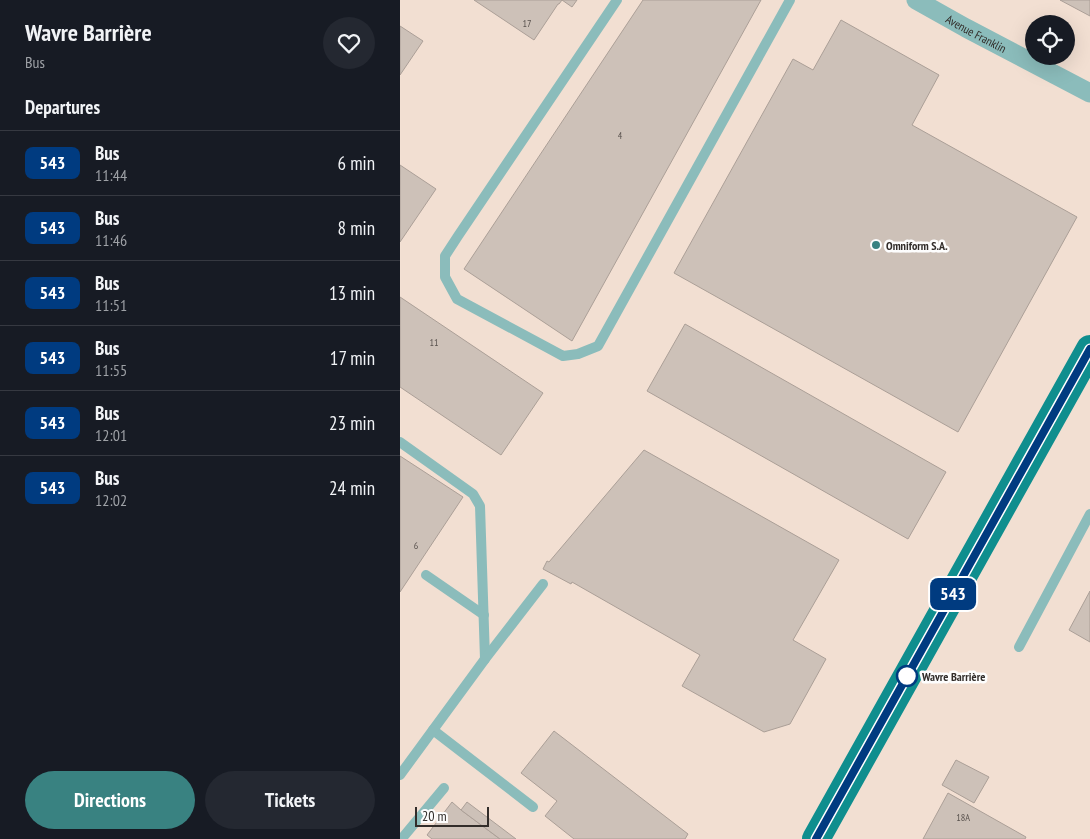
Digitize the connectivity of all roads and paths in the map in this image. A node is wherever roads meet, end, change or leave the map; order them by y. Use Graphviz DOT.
graph roads {
  1 [pos="617,0"];
  2 [pos="790,0"];
  3 [pos="916,0"];
  4 [pos="1090,93"];
  5 [pos="1090,349"];
  6 [pos="400,442"];
  7 [pos="1090,514"];
  8 [pos="426,575"];
  9 [pos="543,584"];
  10 [pos="484,615"];
  11 [pos="1019,647"];
  12 [pos="485,660"];
  13 [pos="433,730"];
  14 [pos="400,775"];
  15 [pos="444,788"];
  16 [pos="533,807"];
  17 [pos="404,836"];
  18 [pos="816,839"];
  1 -- 2 [label="lane"];
  3 -- 4 [label="street, Avenue Franklin"];
  5 -- 18 [label="main road"];
  6 -- 10 [label="lane"];
  7 -- 11 [label="lane"];
  8 -- 10 [label="lane"];
  9 -- 12 [label="lane"];
  10 -- 12 [label="lane"];
  12 -- 13 [label="lane"];
  13 -- 14 [label="lane"];
  13 -- 16 [label="lane"];
  15 -- 17 [label="lane"];
}
